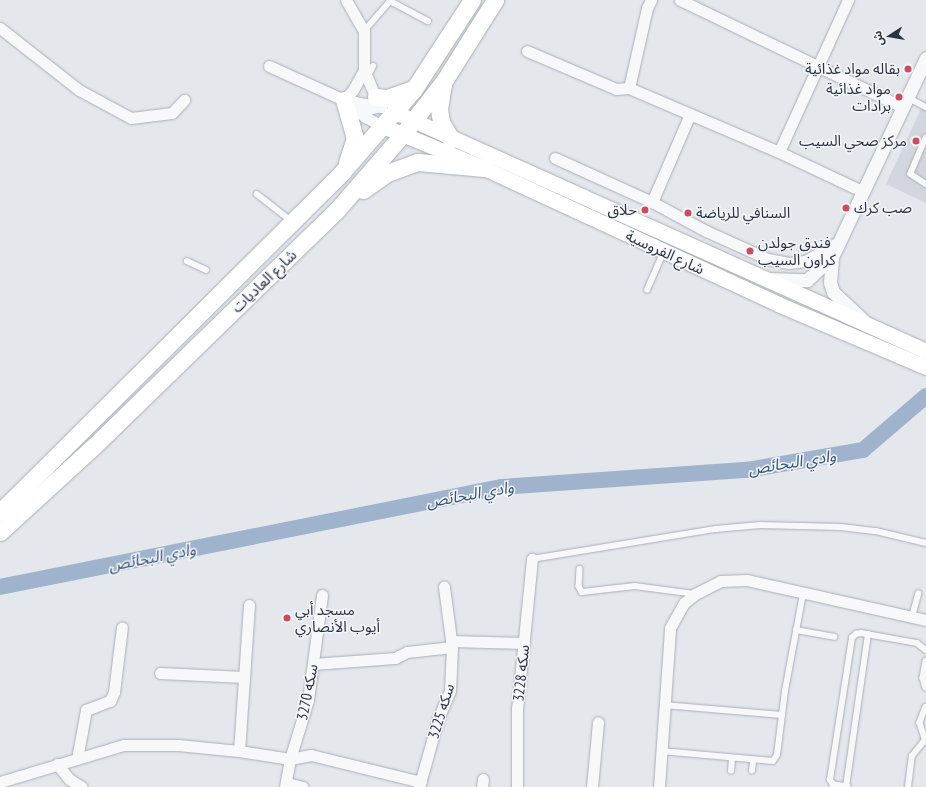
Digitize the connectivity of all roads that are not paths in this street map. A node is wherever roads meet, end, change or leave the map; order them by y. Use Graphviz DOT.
graph roads {
  1 [pos="346,0"];
  2 [pos="472,0"];
  3 [pos="495,0"];
  4 [pos="651,0"];
  5 [pos="680,0"];
  6 [pos="848,0"];
  7 [pos="428,20"];
  8 [pos="0,28"];
  9 [pos="364,31"];
  10 [pos="527,51"];
  11 [pos="926,58"];
  12 [pos="816,65"];
  13 [pos="269,66"];
  14 [pos="368,71"];
  15 [pos="444,81"];
  16 [pos="629,88"];
  17 [pos="414,89"];
  18 [pos="184,100"];
  19 [pos="344,100"];
  20 [pos="378,102"];
  21 [pos="904,102"];
  22 [pos="926,107"];
  23 [pos="359,112"];
  24 [pos="395,112"];
  25 [pos="690,114"];
  26 [pos="413,120"];
  27 [pos="383,126"];
  28 [pos="403,134"];
  29 [pos="926,138"];
  30 [pos="451,139"];
  31 [pos="779,152"];
  32 [pos="555,158"];
  33 [pos="484,168"];
  34 [pos="343,171"];
  35 [pos="926,184"];
  36 [pos="862,191"];
  37 [pos="257,194"];
  38 [pos="652,202"];
  39 [pos="336,211"];
  40 [pos="293,223"];
  41 [pos="840,241"];
  42 [pos="664,251"];
  43 [pos="832,257"];
  44 [pos="187,261"];
  45 [pos="206,270"];
  46 [pos="764,279"];
  47 [pos="647,290"];
  48 [pos="875,334"];
  49 [pos="926,351"];
  50 [pos="926,367"];
  51 [pos="0,512"];
  52 [pos="0,532"];
  53 [pos="926,543"];
  54 [pos="532,559"];
  55 [pos="580,569"];
  56 [pos="444,586"];
  57 [pos="695,594"];
  58 [pos="803,594"];
  59 [pos="918,594"];
  60 [pos="322,595"];
  61 [pos="249,605"];
  62 [pos="912,617"];
  63 [pos="926,620"];
  64 [pos="122,628"];
  65 [pos="796,630"];
  66 [pos="868,634"];
  67 [pos="834,637"];
  68 [pos="451,644"];
  69 [pos="524,644"];
  70 [pos="926,650"];
  71 [pos="926,661"];
  72 [pos="313,664"];
  73 [pos="160,673"];
  74 [pos="244,677"];
  75 [pos="926,688"];
  76 [pos="664,705"];
  77 [pos="926,707"];
  78 [pos="782,715"];
  79 [pos="598,722"];
  80 [pos="926,740"];
  81 [pos="239,751"];
  82 [pos="661,751"];
  83 [pos="77,758"];
  84 [pos="290,759"];
  85 [pos="732,759"];
  86 [pos="753,761"];
  87 [pos="57,764"];
  88 [pos="731,771"];
  89 [pos="752,771"];
  90 [pos="0,782"];
  91 [pos="420,784"];
  92 [pos="286,785"];
  93 [pos="82,787"];
  94 [pos="303,787"];
  95 [pos="517,787"];
  96 [pos="592,787"];
  97 [pos="660,787"];
  98 [pos="847,787"];
  99 [pos="908,787"];
  1 -- 9 [label="street"];
  2 -- 17 [label="main road, شارع العاديات"];
  3 -- 15 [label="main road, شارع العاديات"];
  4 -- 16 [label="street"];
  5 -- 12 [label="street"];
  6 -- 12 [label="street"];
  7 -- 9 [label="lane"];
  8 -- 18 [label="street"];
  9 -- 14 [label="street"];
  10 -- 16 [label="street"];
  11 -- 21 [label="street"];
  12 -- 21 [label="street"];
  12 -- 31 [label="street"];
  13 -- 19 [label="street"];
  14 -- 19 [label="street"];
  14 -- 20 [label="street"];
  15 -- 26 [label="main road, شارع العاديات"];
  15 -- 30 [label="main road"];
  16 -- 25 [label="street"];
  17 -- 20 [label="main road"];
  17 -- 24 [label="main road, شارع العاديات"];
  19 -- 20 [label="street"];
  19 -- 23 [label="street"];
  19 -- 34 [label="main road"];
  20 -- 23 [label="street"];
  20 -- 24 [label="street"];
  21 -- 22 [label="lane"];
  21 -- 36 [label="street"];
  23 -- 27 [label="street"];
  24 -- 26 [label="main road, شارع الفروسية"];
  24 -- 27 [label="main road, شارع العاديات"];
  25 -- 31 [label="street"];
  25 -- 38 [label="street"];
  26 -- 28 [label="main road, شارع العاديات"];
  26 -- 30 [label="main road, شارع الفروسية"];
  27 -- 28 [label="main road, شارع الفروسية"];
  27 -- 34 [label="main road, شارع العاديات"];
  28 -- 33 [label="main road, شارع الفروسية"];
  28 -- 39 [label="main road, شارع العاديات"];
  29 -- 35 [label="lane"];
  30 -- 46 [label="main road, شارع الفروسية"];
  31 -- 36 [label="street"];
  32 -- 38 [label="street"];
  33 -- 39 [label="main road"];
  33 -- 42 [label="main road, شارع الفروسية"];
  34 -- 40 [label="main road, شارع العاديات"];
  36 -- 41 [label="street"];
  37 -- 40 [label="lane"];
  38 -- 41 [label="street"];
  39 -- 52 [label="main road, شارع العاديات"];
  40 -- 51 [label="main road, شارع العاديات"];
  41 -- 43 [label="street"];
  42 -- 47 [label="lane"];
  42 -- 48 [label="main road, شارع الفروسية"];
  43 -- 46 [label="street"];
  43 -- 48 [label="street"];
  44 -- 45 [label="lane"];
  46 -- 48 [label="main road, شارع الفروسية"];
  48 -- 49 [label="main road, شارع الفروسية"];
  48 -- 50 [label="main road, شارع الفروسية"];
  53 -- 54 [label="lane"];
  54 -- 69 [label="street, سكه 3228"];
  55 -- 57 [label="lane"];
  56 -- 68 [label="street, سكه 3225"];
  57 -- 58 [label="street"];
  57 -- 76 [label="street"];
  58 -- 62 [label="street"];
  58 -- 65 [label="lane"];
  59 -- 62 [label="lane"];
  60 -- 72 [label="street, سكه 3270"];
  61 -- 74 [label="street"];
  62 -- 63 [label="street"];
  64 -- 83 [label="street"];
  65 -- 67 [label="lane"];
  65 -- 78 [label="lane"];
  66 -- 70 [label="lane"];
  66 -- 98 [label="lane"];
  66 -- 98 [label="lane"];
  68 -- 69 [label="street"];
  68 -- 72 [label="street"];
  68 -- 91 [label="street, سكه 3225"];
  69 -- 95 [label="street, سكه 3228"];
  71 -- 75 [label="lane"];
  72 -- 84 [label="street, سكه 3270"];
  73 -- 74 [label="street"];
  74 -- 81 [label="street"];
  76 -- 78 [label="lane"];
  76 -- 82 [label="street"];
  77 -- 80 [label="lane"];
  78 -- 86 [label="lane"];
  79 -- 96 [label="street"];
  80 -- 99 [label="lane"];
  81 -- 83 [label="street"];
  81 -- 84 [label="street"];
  82 -- 85 [label="lane"];
  82 -- 97 [label="street"];
  83 -- 87 [label="street"];
  84 -- 91 [label="street"];
  84 -- 92 [label="street, سكه 3270"];
  85 -- 86 [label="lane"];
  85 -- 88 [label="lane"];
  86 -- 89 [label="lane"];
  87 -- 90 [label="street"];
  87 -- 93 [label="street"];
  92 -- 94 [label="street"];
}
